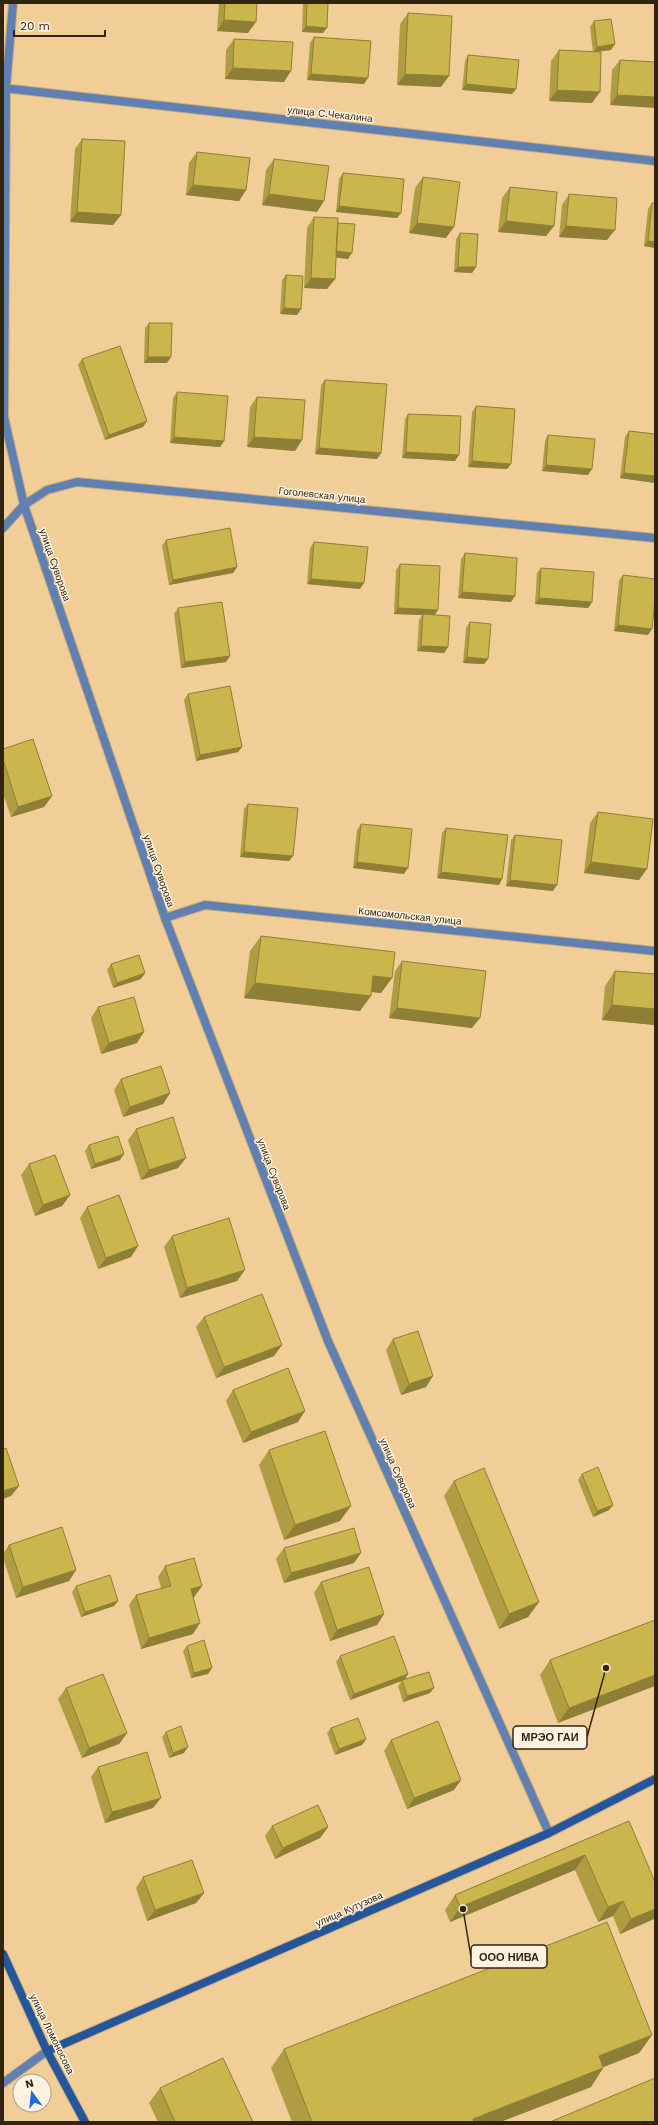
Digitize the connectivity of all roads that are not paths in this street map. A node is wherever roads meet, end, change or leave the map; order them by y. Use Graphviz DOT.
graph roads {
  1 [pos="13,3"];
  2 [pos="5,88"];
  3 [pos="655,161"];
  4 [pos="24,505"];
  5 [pos="3,528"];
  6 [pos="655,538"];
  7 [pos="164,918"];
  8 [pos="655,951"];
  9 [pos="655,1779"];
  10 [pos="549,1833"];
  11 [pos="3,1954"];
  12 [pos="47,2051"];
  13 [pos="3,2083"];
  14 [pos="86,2122"];
  1 -- 2 [label="street, улица Суворова"];
  2 -- 3 [label="street, улица С.Чекалина"];
  2 -- 4 [label="street, улица Суворова"];
  4 -- 5 [label="street, Гоголевская улица"];
  4 -- 6 [label="street, Гоголевская улица"];
  4 -- 7 [label="street, улица Суворова"];
  7 -- 8 [label="street, Комсомольская улица"];
  7 -- 10 [label="street, улица Суворова"];
  9 -- 10 [label="main road, улица Кутузова"];
  10 -- 12 [label="main road, улица Кутузова"];
  11 -- 12 [label="main road, улица Ломоносова"];
  12 -- 13 [label="street"];
  12 -- 14 [label="main road, улица Ломоносова"];
}
